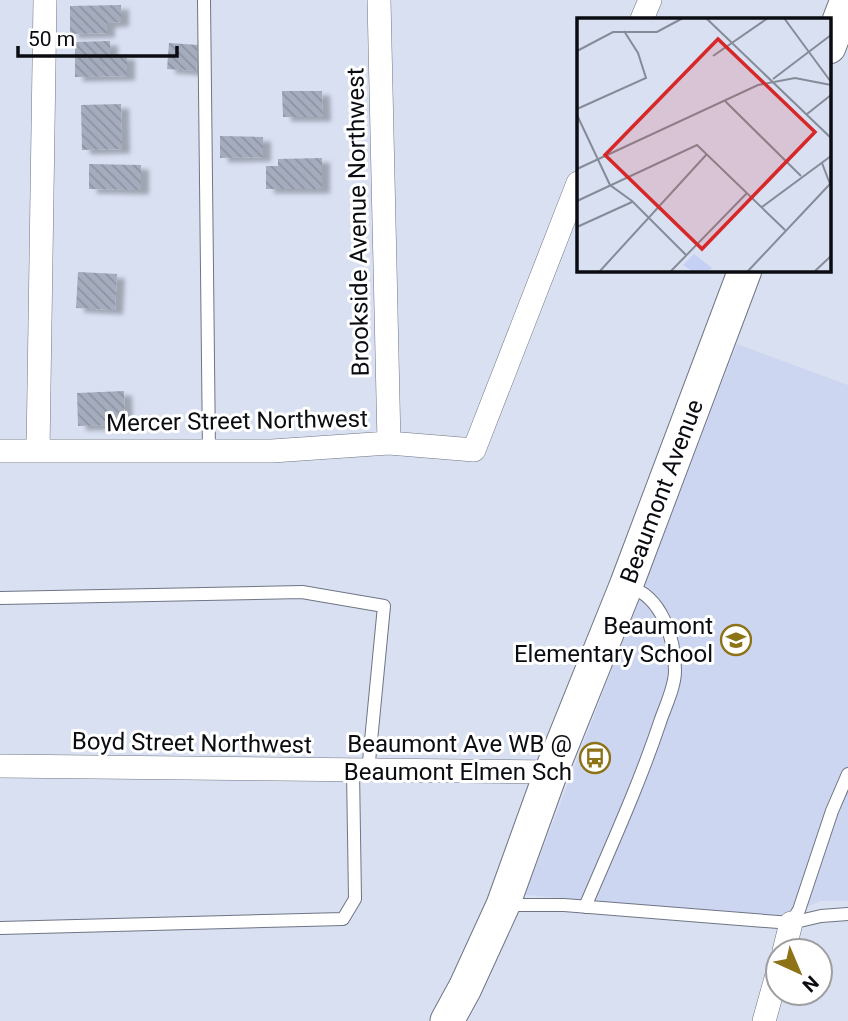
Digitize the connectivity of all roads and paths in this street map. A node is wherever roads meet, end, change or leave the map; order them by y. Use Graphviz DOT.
graph roads {
  1 [pos="45,0"];
  2 [pos="204,0"];
  3 [pos="379,0"];
  4 [pos="650,0"];
  5 [pos="847,0"];
  6 [pos="642,18"];
  7 [pos="830,44"];
  8 [pos="577,188"];
  9 [pos="745,271"];
  10 [pos="389,443"];
  11 [pos="0,451"];
  12 [pos="38,451"];
  13 [pos="209,451"];
  14 [pos="626,586"];
  15 [pos="0,598"];
  16 [pos="0,766"];
  17 [pos="360,771"];
  18 [pos="551,772"];
  19 [pos="848,774"];
  20 [pos="503,905"];
  21 [pos="584,907"];
  22 [pos="848,914"];
  23 [pos="792,923"];
  24 [pos="0,928"];
  25 [pos="788,937"];
  26 [pos="447,1021"];
  1 -- 12 [label="street"];
  2 -- 13 [label="lane"];
  3 -- 10 [label="street, Brookside Avenue Northwest"];
  4 -- 6 [label="street"];
  5 -- 7 [label="street"];
  8 -- 10 [label="street, Mercer Street Northwest"];
  9 -- 14 [label="street, Beaumont Avenue"];
  10 -- 13 [label="street, Mercer Street Northwest"];
  11 -- 12 [label="street, Mercer Street Northwest"];
  12 -- 13 [label="street, Mercer Street Northwest"];
  14 -- 18 [label="street, Beaumont Avenue"];
  14 -- 21 [label="lane"];
  15 -- 17 [label="lane"];
  16 -- 17 [label="street, Boyd Street Northwest"];
  17 -- 18 [label="street, Boyd Street Northwest"];
  17 -- 24 [label="lane"];
  18 -- 20 [label="street, Beaumont Avenue"];
  19 -- 23 [label="lane"];
  20 -- 21 [label="lane"];
  20 -- 26 [label="street, Beaumont Avenue"];
  21 -- 23 [label="lane"];
  22 -- 23 [label="lane"];
  23 -- 25 [label="street"];
}
